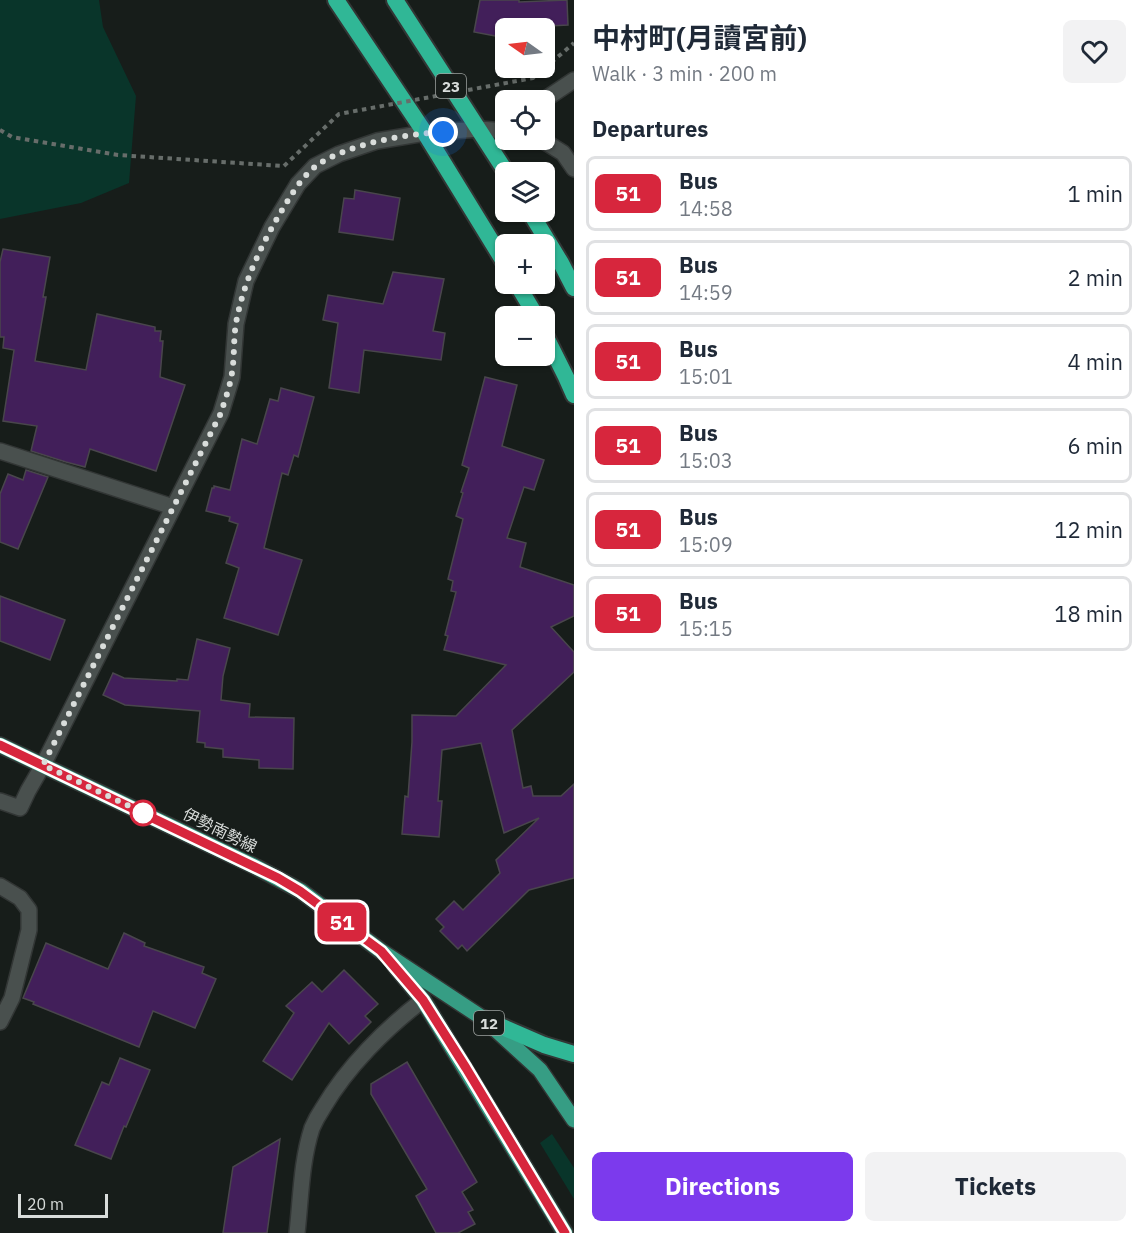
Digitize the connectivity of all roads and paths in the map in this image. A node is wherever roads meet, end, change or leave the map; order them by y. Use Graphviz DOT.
graph roads {
  1 [pos="336,0"];
  2 [pos="395,0"];
  3 [pos="574,43"];
  4 [pos="574,80"];
  5 [pos="555,93"];
  6 [pos="479,129"];
  7 [pos="0,130"];
  8 [pos="495,130"];
  9 [pos="425,133"];
  10 [pos="555,148"];
  11 [pos="500,162"];
  12 [pos="284,166"];
  13 [pos="574,169"];
  14 [pos="298,184"];
  15 [pos="536,222"];
  16 [pos="495,247"];
  17 [pos="574,288"];
  18 [pos="555,355"];
  19 [pos="574,395"];
  20 [pos="0,451"];
  21 [pos="174,507"];
  22 [pos="0,744"];
  23 [pos="43,765"];
  24 [pos="0,801"];
  25 [pos="0,886"];
  26 [pos="381,951"];
  27 [pos="423,1000"];
  28 [pos="484,1018"];
  29 [pos="0,1022"];
  30 [pos="574,1054"];
  31 [pos="574,1120"];
  32 [pos="297,1233"];
  33 [pos="565,1233"];
  1 -- 9 [label="highway"];
  2 -- 6 [label="highway, 23"];
  3 -- 12 [label="path, bridge"];
  4 -- 5 [label="street"];
  6 -- 8 [label="street"];
  6 -- 9 [label="street"];
  6 -- 11 [label="highway, 23"];
  7 -- 12 [label="path"];
  9 -- 14 [label="street"];
  9 -- 16 [label="highway"];
  10 -- 13 [label="street"];
  12 -- 14 [label="path"];
  14 -- 21 [label="street"];
  15 -- 17 [label="highway"];
  18 -- 19 [label="highway"];
  20 -- 21 [label="street"];
  21 -- 23 [label="street"];
  22 -- 23 [label="main road, 伊勢南勢線 / 12"];
  23 -- 24 [label="street"];
  23 -- 26 [label="main road, 伊勢南勢線 / 12"];
  25 -- 29 [label="street"];
  26 -- 27 [label="main road, 伊勢南勢線 / 12"];
  26 -- 28 [label="main road, 伊勢南勢線 / 12"];
  27 -- 32 [label="street"];
  27 -- 33 [label="main road, 伊勢南勢線 / 12"];
  28 -- 30 [label="highway"];
  28 -- 31 [label="main road, 伊勢南勢線 / 12"];
}
